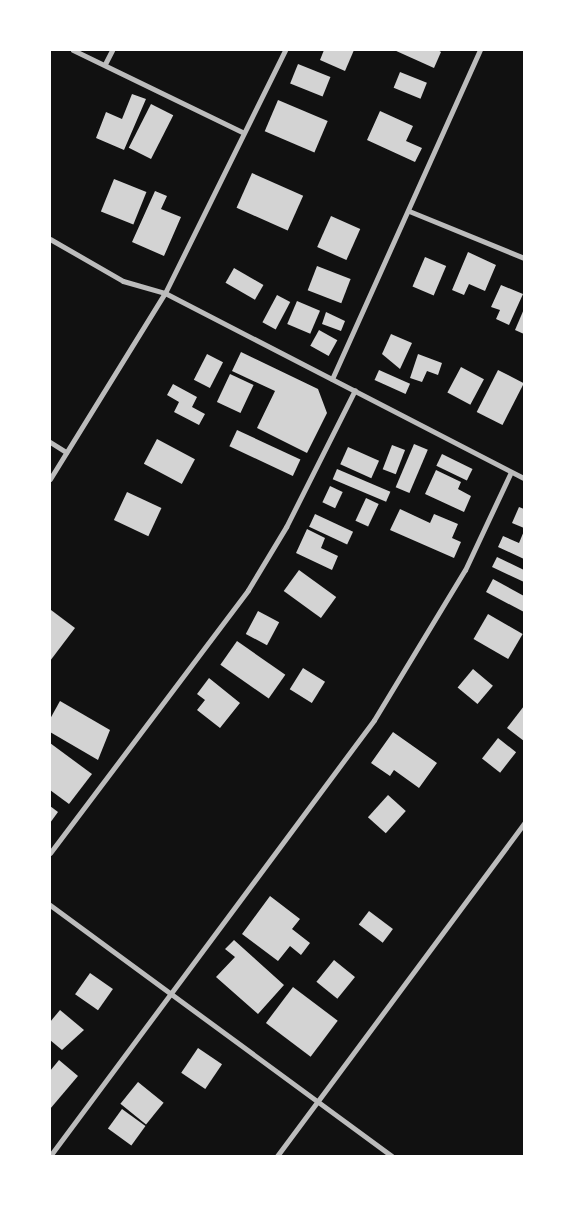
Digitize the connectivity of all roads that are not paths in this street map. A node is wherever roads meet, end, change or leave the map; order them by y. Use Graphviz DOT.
graph roads {
  1 [pos="73,50"];
  2 [pos="112,50"];
  3 [pos="285,50"];
  4 [pos="480,50"];
  5 [pos="105,64"];
  6 [pos="242,132"];
  7 [pos="409,211"];
  8 [pos="50,239"];
  9 [pos="524,258"];
  10 [pos="165,293"];
  11 [pos="332,379"];
  12 [pos="355,390"];
  13 [pos="50,442"];
  14 [pos="66,452"];
  15 [pos="511,472"];
  16 [pos="524,478"];
  17 [pos="50,480"];
  18 [pos="524,823"];
  19 [pos="50,853"];
  20 [pos="50,905"];
  21 [pos="169,994"];
  22 [pos="319,1100"];
  23 [pos="50,1156"];
  24 [pos="277,1156"];
  25 [pos="392,1156"];
  1 -- 5 [label="street"];
  2 -- 5 [label="street"];
  3 -- 6 [label="street"];
  4 -- 7 [label="street"];
  5 -- 6 [label="street"];
  6 -- 10 [label="street"];
  7 -- 9 [label="street"];
  7 -- 11 [label="street"];
  8 -- 10 [label="street"];
  10 -- 11 [label="street"];
  10 -- 14 [label="street"];
  11 -- 12 [label="street"];
  12 -- 15 [label="street"];
  12 -- 19 [label="street"];
  13 -- 14 [label="street"];
  14 -- 17 [label="street"];
  15 -- 16 [label="street"];
  15 -- 21 [label="street"];
  18 -- 22 [label="street"];
  20 -- 21 [label="street"];
  21 -- 22 [label="street"];
  21 -- 23 [label="street"];
  22 -- 24 [label="street"];
  22 -- 25 [label="street"];
}
